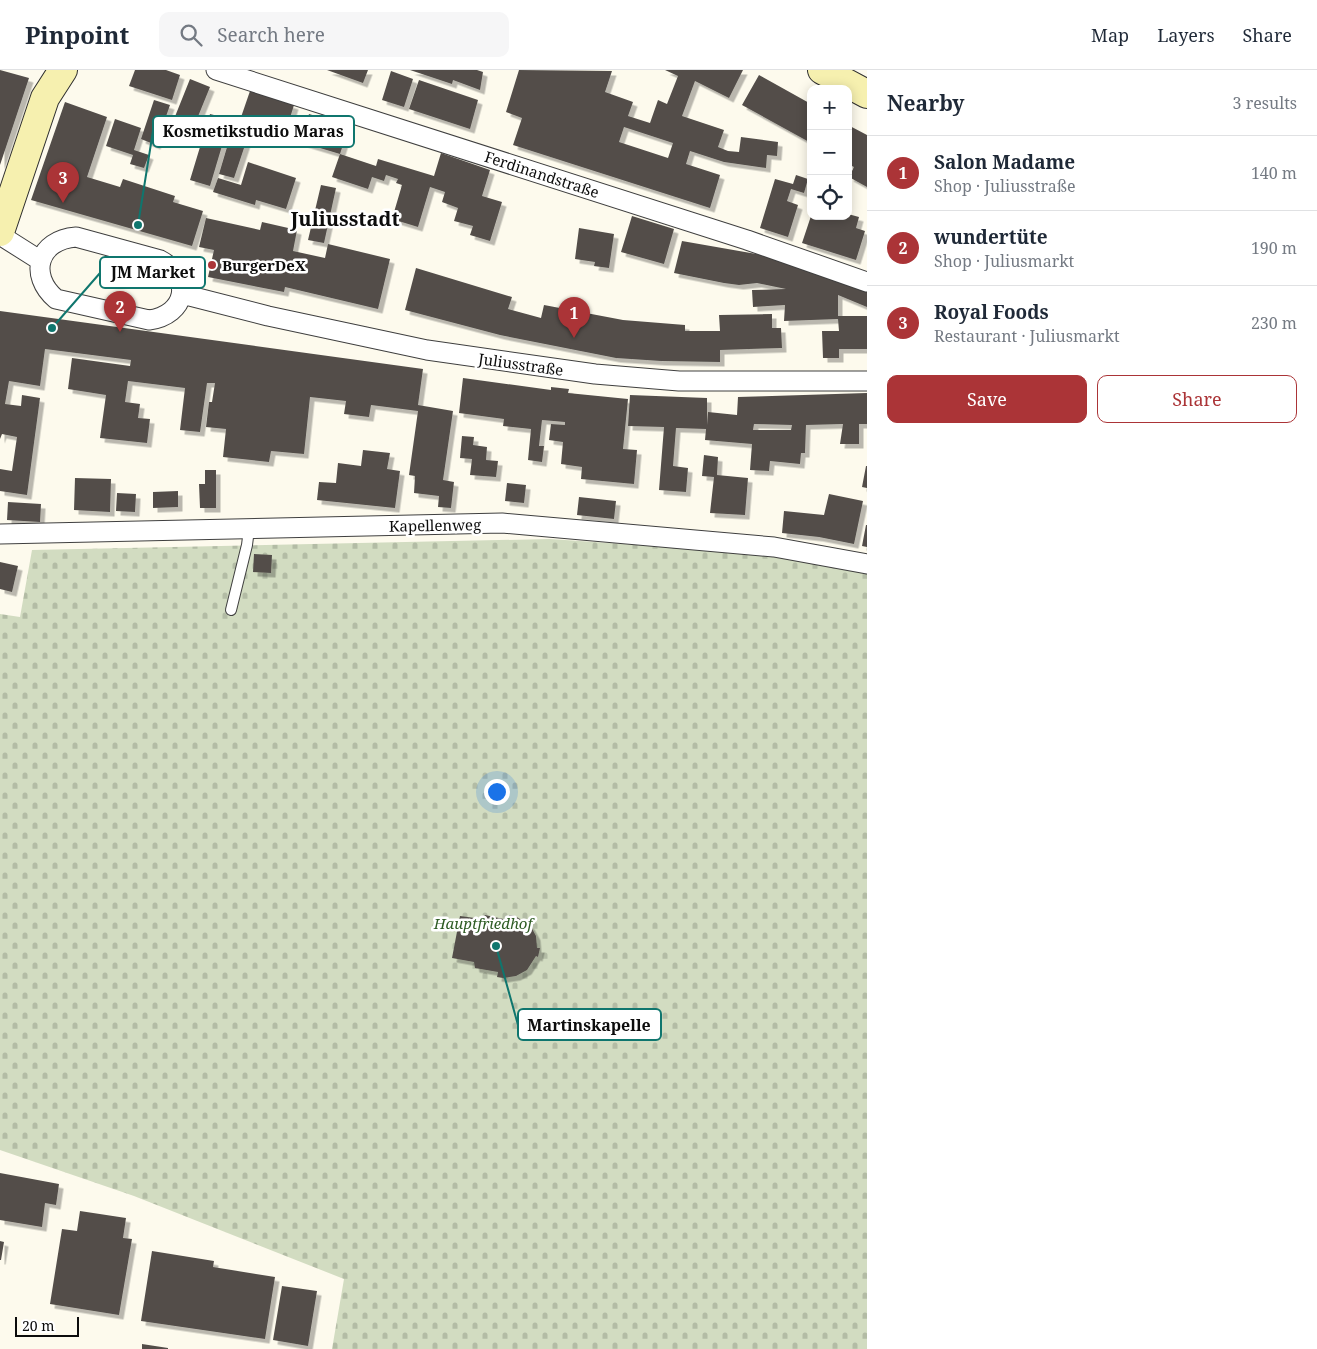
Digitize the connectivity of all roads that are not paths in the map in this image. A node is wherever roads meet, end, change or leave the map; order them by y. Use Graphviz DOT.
graph roads {
  1 [pos="64,70"];
  2 [pos="227,72"];
  3 [pos="834,73"];
  4 [pos="867,94"];
  5 [pos="0,234"];
  6 [pos="41,261"];
  7 [pos="867,282"];
  8 [pos="182,294"];
  9 [pos="867,381"];
  10 [pos="249,529"];
  11 [pos="0,534"];
  12 [pos="867,564"];
  13 [pos="231,610"];
  1 -- 5 [label="main road"];
  2 -- 7 [label="street, Ferdinandstraße"];
  3 -- 4 [label="main road"];
  5 -- 6 [label="street"];
  6 -- 8 [label="street"];
  6 -- 8 [label="street"];
  8 -- 9 [label="street, Juliusstraße"];
  10 -- 11 [label="street, Kapellenweg"];
  10 -- 12 [label="street, Kapellenweg"];
  10 -- 13 [label="lane"];
}
